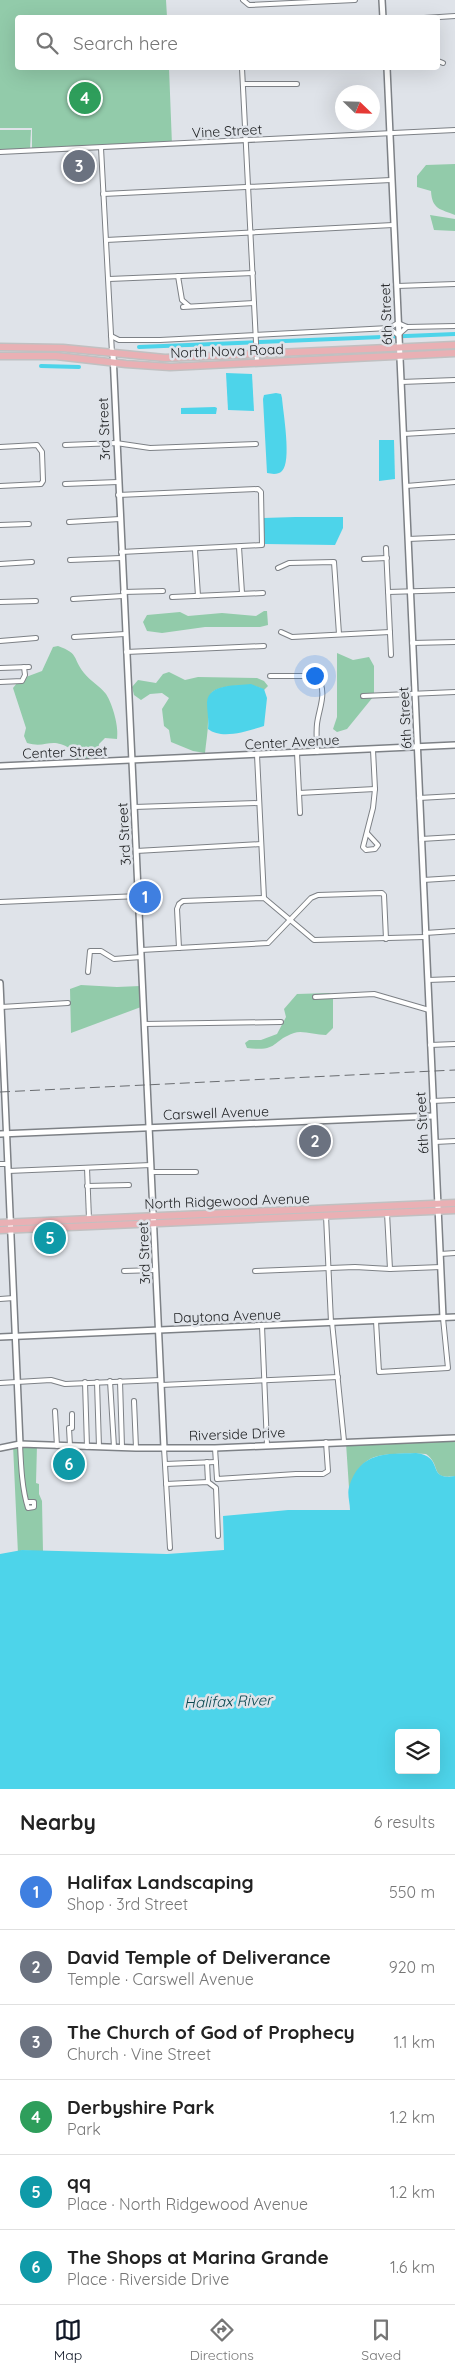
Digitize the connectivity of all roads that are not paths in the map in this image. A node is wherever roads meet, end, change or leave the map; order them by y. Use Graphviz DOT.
graph roads {
  1 [pos="355,0"];
  2 [pos="382,0"];
  3 [pos="244,2"];
  4 [pos="383,15"];
  5 [pos="455,16"];
  6 [pos="440,17"];
  7 [pos="440,62"];
  8 [pos="443,63"];
  9 [pos="242,70"];
  10 [pos="387,70"];
  11 [pos="242,84"];
  12 [pos="297,84"];
  13 [pos="455,130"];
  14 [pos="390,134"];
  15 [pos="245,141"];
  16 [pos="101,148"];
  17 [pos="0,152"];
  18 [pos="391,180"];
  19 [pos="248,186"];
  20 [pos="104,194"];
  21 [pos="393,225"];
  22 [pos="250,232"];
  23 [pos="106,240"];
  24 [pos="253,273"];
  25 [pos="178,276"];
  26 [pos="108,279"];
  27 [pos="455,284"];
  28 [pos="397,286"];
  29 [pos="254,303"];
  30 [pos="189,306"];
  31 [pos="184,307"];
  32 [pos="398,323"];
  33 [pos="455,326"];
  34 [pos="389,328"];
  35 [pos="407,328"];
  36 [pos="255,335"];
  37 [pos="398,335"];
  38 [pos="111,336"];
  39 [pos="119,340"];
  40 [pos="455,344"];
  41 [pos="0,347"];
  42 [pos="399,347"];
  43 [pos="112,350"];
  44 [pos="256,352"];
  45 [pos="455,353"];
  46 [pos="0,356"];
  47 [pos="399,356"];
  48 [pos="113,363"];
  49 [pos="257,363"];
  50 [pos="455,380"];
  51 [pos="401,382"];
  52 [pos="455,431"];
  53 [pos="403,434"];
  54 [pos="116,443"];
  55 [pos="256,444"];
  56 [pos="65,445"];
  57 [pos="0,447"];
  58 [pos="118,482"];
  59 [pos="455,482"];
  60 [pos="66,484"];
  61 [pos="0,486"];
  62 [pos="406,486"];
  63 [pos="118,495"];
  64 [pos="120,519"];
  65 [pos="69,522"];
  66 [pos="29,524"];
  67 [pos="0,525"];
  68 [pos="455,537"];
  69 [pos="408,539"];
  70 [pos="240,548"];
  71 [pos="386,548"];
  72 [pos="195,550"];
  73 [pos="121,555"];
  74 [pos="387,558"];
  75 [pos="364,559"];
  76 [pos="70,560"];
  77 [pos="32,562"];
  78 [pos="0,564"];
  79 [pos="278,568"];
  80 [pos="455,590"];
  81 [pos="163,591"];
  82 [pos="410,591"];
  83 [pos="388,592"];
  84 [pos="263,593"];
  85 [pos="123,594"];
  86 [pos="242,594"];
  87 [pos="198,596"];
  88 [pos="172,597"];
  89 [pos="73,599"];
  90 [pos="36,600"];
  91 [pos="0,602"];
  92 [pos="281,632"];
  93 [pos="390,632"];
  94 [pos="125,634"];
  95 [pos="339,634"];
  96 [pos="74,637"];
  97 [pos="36,638"];
  98 [pos="0,641"];
  99 [pos="455,642"];
  100 [pos="412,644"];
  101 [pos="264,646"];
  102 [pos="126,652"];
  103 [pos="391,655"];
  104 [pos="24,667"];
  105 [pos="29,667"];
  106 [pos="0,668"];
  107 [pos="270,676"];
  108 [pos="0,682"];
  109 [pos="455,692"];
  110 [pos="415,694"];
  111 [pos="363,696"];
  112 [pos="455,745"];
  113 [pos="417,748"];
  114 [pos="373,750"];
  115 [pos="317,752"];
  116 [pos="297,753"];
  117 [pos="257,755"];
  118 [pos="131,761"];
  119 [pos="0,766"];
  120 [pos="375,789"];
  121 [pos="299,793"];
  122 [pos="455,796"];
  123 [pos="420,798"];
  124 [pos="258,803"];
  125 [pos="134,807"];
  126 [pos="300,813"];
  127 [pos="367,832"];
  128 [pos="455,837"];
  129 [pos="421,839"];
  130 [pos="261,844"];
  131 [pos="136,851"];
  132 [pos="455,878"];
  133 [pos="423,880"];
  134 [pos="139,896"];
  135 [pos="264,898"];
  136 [pos="0,902"];
  137 [pos="290,920"];
  138 [pos="455,931"];
  139 [pos="425,935"];
  140 [pos="386,939"];
  141 [pos="179,948"];
  142 [pos="141,950"];
  143 [pos="141,958"];
  144 [pos="88,972"];
  145 [pos="455,979"];
  146 [pos="428,980"];
  147 [pos="0,983"];
  148 [pos="316,997"];
  149 [pos="68,1003"];
  150 [pos="1,1007"];
  151 [pos="429,1010"];
  152 [pos="281,1022"];
  153 [pos="144,1024"];
  154 [pos="1,1030"];
  155 [pos="455,1044"];
  156 [pos="430,1045"];
  157 [pos="455,1100"];
  158 [pos="432,1101"];
  159 [pos="433,1116"];
  160 [pos="150,1127"];
  161 [pos="3,1134"];
  162 [pos="455,1141"];
  163 [pos="435,1142"];
  164 [pos="0,1164"];
  165 [pos="7,1164"];
  166 [pos="151,1165"];
  167 [pos="87,1168"];
  168 [pos="8,1172"];
  169 [pos="152,1172"];
  170 [pos="196,1172"];
  171 [pos="129,1185"];
  172 [pos="87,1186"];
  173 [pos="455,1203"];
  174 [pos="438,1207"];
  175 [pos="455,1210"];
  176 [pos="326,1212"];
  177 [pos="387,1213"];
  178 [pos="89,1219"];
  179 [pos="154,1220"];
  180 [pos="0,1223"];
  181 [pos="12,1226"];
  182 [pos="0,1230"];
  183 [pos="455,1253"];
  184 [pos="440,1254"];
  185 [pos="441,1267"];
  186 [pos="329,1268"];
  187 [pos="390,1269"];
  188 [pos="156,1270"];
  189 [pos="124,1271"];
  190 [pos="256,1271"];
  191 [pos="14,1298"];
  192 [pos="0,1299"];
  193 [pos="455,1317"];
  194 [pos="443,1318"];
  195 [pos="376,1321"];
  196 [pos="332,1322"];
  197 [pos="262,1326"];
  198 [pos="158,1330"];
  199 [pos="16,1336"];
  200 [pos="0,1337"];
  201 [pos="338,1377"];
  202 [pos="120,1380"];
  203 [pos="264,1380"];
  204 [pos="110,1381"];
  205 [pos="19,1382"];
  206 [pos="85,1382"];
  207 [pos="97,1382"];
  208 [pos="161,1382"];
  209 [pos="0,1383"];
  210 [pos="134,1401"];
  211 [pos="55,1411"];
  212 [pos="72,1414"];
  213 [pos="455,1438"];
  214 [pos="344,1441"];
  215 [pos="326,1442"];
  216 [pos="20,1444"];
  217 [pos="267,1444"];
  218 [pos="56,1446"];
  219 [pos="70,1446"];
  220 [pos="87,1447"];
  221 [pos="99,1447"];
  222 [pos="114,1447"];
  223 [pos="0,1448"];
  224 [pos="122,1448"];
  225 [pos="136,1448"];
  226 [pos="164,1448"];
  227 [pos="215,1448"];
  228 [pos="207,1462"];
  229 [pos="216,1462"];
  230 [pos="165,1464"];
  231 [pos="208,1482"];
  232 [pos="166,1484"];
  233 [pos="27,1500"];
  234 [pos="218,1536"];
  235 [pos="170,1548"];
  1 -- 3 [label="street"];
  2 -- 4 [label="street"];
  5 -- 6 [label="street"];
  7 -- 8 [label="street"];
  9 -- 11 [label="street"];
  10 -- 14 [label="street, 6th Street"];
  11 -- 12 [label="street"];
  11 -- 15 [label="street"];
  13 -- 14 [label="street, Vine Street"];
  14 -- 15 [label="street, Vine Street"];
  14 -- 18 [label="street, 6th Street"];
  15 -- 16 [label="street, Vine Street"];
  15 -- 19 [label="street"];
  16 -- 17 [label="street, Vine Street"];
  16 -- 20 [label="street, 3rd Street"];
  18 -- 19 [label="street"];
  18 -- 21 [label="street, 6th Street"];
  19 -- 20 [label="street"];
  19 -- 22 [label="street"];
  20 -- 23 [label="street, 3rd Street"];
  21 -- 22 [label="street"];
  21 -- 28 [label="street, 6th Street"];
  22 -- 23 [label="street"];
  22 -- 24 [label="street"];
  23 -- 26 [label="street, 3rd Street"];
  24 -- 25 [label="street"];
  24 -- 29 [label="street"];
  25 -- 26 [label="street"];
  25 -- 30 [label="street"];
  26 -- 38 [label="street, 3rd Street"];
  27 -- 28 [label="street"];
  28 -- 32 [label="street, 6th Street"];
  29 -- 30 [label="street"];
  29 -- 36 [label="street"];
  30 -- 31 [label="street"];
  32 -- 34 [label="street"];
  32 -- 35 [label="street"];
  32 -- 37 [label="street, 6th Street"];
  33 -- 35 [label="street"];
  34 -- 36 [label="street, North Nova Road"];
  34 -- 37 [label="street"];
  35 -- 37 [label="street"];
  36 -- 39 [label="street, North Nova Road"];
  36 -- 44 [label="street"];
  37 -- 42 [label="street, 6th Street"];
  38 -- 39 [label="street"];
  38 -- 43 [label="street, 3rd Street"];
  39 -- 43 [label="street"];
  40 -- 42 [label="main road, North Nova Road"];
  41 -- 43 [label="main road, North Nova Road"];
  42 -- 44 [label="main road, North Nova Road"];
  42 -- 47 [label="street, 6th Street"];
  43 -- 44 [label="main road, North Nova Road"];
  43 -- 48 [label="street, 3rd Street"];
  44 -- 49 [label="street"];
  45 -- 47 [label="main road, North Nova Road"];
  46 -- 48 [label="main road, North Nova Road"];
  47 -- 49 [label="main road, North Nova Road"];
  47 -- 51 [label="street, 6th Street"];
  48 -- 49 [label="main road, North Nova Road"];
  48 -- 54 [label="street, 3rd Street"];
  50 -- 51 [label="street"];
  51 -- 53 [label="street, 6th Street"];
  52 -- 53 [label="street"];
  53 -- 62 [label="street, 6th Street"];
  54 -- 55 [label="street"];
  54 -- 56 [label="street"];
  54 -- 58 [label="street, 3rd Street"];
  57 -- 61 [label="street"];
  58 -- 60 [label="street"];
  58 -- 63 [label="street, 3rd Street"];
  59 -- 62 [label="street"];
  62 -- 69 [label="street, 6th Street"];
  63 -- 64 [label="street, 3rd Street"];
  63 -- 70 [label="street"];
  64 -- 65 [label="street"];
  64 -- 73 [label="street, 3rd Street"];
  66 -- 67 [label="street"];
  68 -- 69 [label="street"];
  69 -- 82 [label="street, 6th Street"];
  70 -- 72 [label="street"];
  70 -- 86 [label="street"];
  71 -- 74 [label="street"];
  72 -- 73 [label="street"];
  72 -- 87 [label="street"];
  73 -- 76 [label="street"];
  73 -- 85 [label="street, 3rd Street"];
  74 -- 75 [label="street"];
  74 -- 83 [label="street"];
  77 -- 78 [label="street"];
  79 -- 95 [label="street"];
  80 -- 82 [label="street"];
  81 -- 85 [label="street"];
  82 -- 83 [label="street"];
  82 -- 100 [label="street, 6th Street"];
  83 -- 93 [label="street"];
  84 -- 86 [label="street"];
  85 -- 89 [label="street"];
  85 -- 94 [label="street, 3rd Street"];
  86 -- 87 [label="street"];
  87 -- 88 [label="street"];
  90 -- 91 [label="street"];
  92 -- 95 [label="street"];
  93 -- 95 [label="street"];
  93 -- 103 [label="street"];
  94 -- 96 [label="street"];
  94 -- 102 [label="street, 3rd Street"];
  97 -- 98 [label="street"];
  99 -- 100 [label="street"];
  100 -- 110 [label="street, 6th Street"];
  101 -- 102 [label="street"];
  102 -- 118 [label="street, 3rd Street"];
  104 -- 105 [label="street"];
  104 -- 106 [label="street"];
  104 -- 108 [label="street"];
  107 -- 115 [label="street"];
  109 -- 110 [label="street"];
  110 -- 111 [label="street"];
  110 -- 113 [label="street, 6th Street"];
  112 -- 113 [label="street, Center Avenue"];
  113 -- 114 [label="street, Center Avenue"];
  113 -- 123 [label="street, 6th Street"];
  114 -- 115 [label="street, Center Avenue"];
  114 -- 120 [label="street"];
  115 -- 116 [label="street, Center Avenue"];
  116 -- 117 [label="street, Center Avenue"];
  116 -- 121 [label="street"];
  117 -- 118 [label="street, Center Avenue"];
  117 -- 124 [label="street"];
  118 -- 119 [label="street, Center Street"];
  118 -- 125 [label="street, 3rd Street"];
  120 -- 121 [label="street"];
  120 -- 127 [label="street"];
  121 -- 126 [label="street"];
  122 -- 123 [label="street"];
  123 -- 129 [label="street, 6th Street"];
  124 -- 125 [label="street"];
  124 -- 130 [label="street"];
  125 -- 131 [label="street, 3rd Street"];
  127 -- 127 [label="street"];
  128 -- 129 [label="street"];
  129 -- 133 [label="street, 6th Street"];
  130 -- 131 [label="street"];
  130 -- 135 [label="street"];
  131 -- 134 [label="street, 3rd Street"];
  132 -- 133 [label="street"];
  133 -- 139 [label="street, 6th Street"];
  134 -- 136 [label="street"];
  134 -- 142 [label="street, 3rd Street"];
  135 -- 137 [label="street"];
  135 -- 141 [label="street"];
  137 -- 140 [label="street"];
  137 -- 140 [label="street"];
  137 -- 141 [label="street"];
  138 -- 139 [label="street"];
  139 -- 140 [label="street"];
  139 -- 146 [label="street, 6th Street"];
  141 -- 142 [label="street"];
  142 -- 143 [label="street, 3rd Street"];
  143 -- 144 [label="street"];
  143 -- 153 [label="street, 3rd Street"];
  145 -- 146 [label="street"];
  146 -- 151 [label="street, 6th Street"];
  147 -- 150 [label="street"];
  148 -- 151 [label="street"];
  149 -- 150 [label="street"];
  150 -- 154 [label="street"];
  151 -- 156 [label="street, 6th Street"];
  152 -- 153 [label="street"];
  153 -- 160 [label="street, 3rd Street"];
  154 -- 161 [label="street"];
  155 -- 156 [label="street"];
  156 -- 158 [label="street, 6th Street"];
  157 -- 158 [label="street"];
  158 -- 159 [label="street, 6th Street"];
  159 -- 160 [label="street, Carswell Avenue"];
  159 -- 163 [label="street, 6th Street"];
  160 -- 161 [label="street, Carswell Avenue"];
  160 -- 166 [label="street, 3rd Street"];
  161 -- 165 [label="street"];
  162 -- 163 [label="street"];
  163 -- 174 [label="street, 6th Street"];
  164 -- 165 [label="street"];
  165 -- 168 [label="street"];
  166 -- 167 [label="street"];
  166 -- 169 [label="street, 3rd Street"];
  167 -- 168 [label="street"];
  167 -- 172 [label="street"];
  168 -- 181 [label="street"];
  169 -- 170 [label="street"];
  169 -- 179 [label="street, 3rd Street"];
  171 -- 172 [label="street"];
  172 -- 178 [label="street"];
  173 -- 174 [label="main road, North Ridgewood Avenue"];
  174 -- 175 [label="main road, North Ridgewood Avenue"];
  174 -- 176 [label="main road, North Ridgewood Avenue"];
  174 -- 177 [label="main road, North Ridgewood Avenue"];
  174 -- 184 [label="street, 6th Street"];
  176 -- 177 [label="main road, North Ridgewood Avenue"];
  176 -- 179 [label="main road, North Ridgewood Avenue"];
  176 -- 179 [label="main road, North Ridgewood Avenue"];
  176 -- 186 [label="street"];
  177 -- 187 [label="street"];
  178 -- 179 [label="main road, North Ridgewood Avenue"];
  178 -- 181 [label="main road, North Ridgewood Avenue"];
  179 -- 181 [label="main road, North Ridgewood Avenue"];
  179 -- 188 [label="street, 3rd Street"];
  180 -- 181 [label="main road, North Ridgewood Avenue"];
  181 -- 182 [label="main road, North Ridgewood Avenue"];
  181 -- 191 [label="street"];
  183 -- 184 [label="street"];
  184 -- 185 [label="street, 6th Street"];
  185 -- 187 [label="street"];
  185 -- 194 [label="street, 6th Street"];
  186 -- 187 [label="street"];
  186 -- 190 [label="street"];
  186 -- 196 [label="street"];
  188 -- 189 [label="street"];
  188 -- 198 [label="street, 3rd Street"];
  191 -- 192 [label="street"];
  191 -- 199 [label="street"];
  193 -- 194 [label="street, Daytona Avenue"];
  194 -- 195 [label="street, Daytona Avenue"];
  194 -- 195 [label="street, 6th Street"];
  195 -- 196 [label="street, Daytona Avenue"];
  196 -- 197 [label="street, Daytona Avenue"];
  196 -- 201 [label="street"];
  197 -- 198 [label="street, Daytona Avenue"];
  197 -- 203 [label="street"];
  198 -- 199 [label="street, Daytona Avenue"];
  198 -- 208 [label="street, 3rd Street"];
  199 -- 200 [label="street, Daytona Avenue"];
  199 -- 205 [label="street"];
  201 -- 203 [label="street"];
  201 -- 214 [label="street"];
  202 -- 204 [label="street"];
  202 -- 208 [label="street"];
  202 -- 224 [label="street"];
  203 -- 208 [label="street"];
  203 -- 217 [label="street"];
  204 -- 207 [label="street"];
  204 -- 222 [label="street"];
  205 -- 206 [label="street"];
  205 -- 209 [label="street"];
  205 -- 216 [label="street"];
  206 -- 207 [label="street"];
  206 -- 220 [label="street"];
  207 -- 221 [label="street"];
  208 -- 226 [label="street, 3rd Street"];
  210 -- 225 [label="street"];
  211 -- 218 [label="street"];
  212 -- 219 [label="street"];
  213 -- 214 [label="street, Riverside Drive"];
  214 -- 215 [label="street, Riverside Drive"];
  215 -- 217 [label="street, Riverside Drive"];
  215 -- 229 [label="street"];
  216 -- 218 [label="street, Riverside Drive"];
  216 -- 223 [label="street, Riverside Drive"];
  216 -- 233 [label="street"];
  217 -- 227 [label="street, Riverside Drive"];
  218 -- 219 [label="street, Riverside Drive"];
  219 -- 220 [label="street, Riverside Drive"];
  220 -- 221 [label="street, Riverside Drive"];
  221 -- 222 [label="street, Riverside Drive"];
  222 -- 224 [label="street, Riverside Drive"];
  224 -- 225 [label="street, Riverside Drive"];
  225 -- 226 [label="street, Riverside Drive"];
  226 -- 227 [label="street, Riverside Drive"];
  226 -- 230 [label="street, 3rd Street"];
  227 -- 229 [label="street"];
  228 -- 229 [label="street"];
  228 -- 230 [label="street"];
  228 -- 231 [label="street"];
  230 -- 232 [label="street, 3rd Street"];
  231 -- 232 [label="street"];
  231 -- 234 [label="street"];
  232 -- 235 [label="street, 3rd Street"];
}
